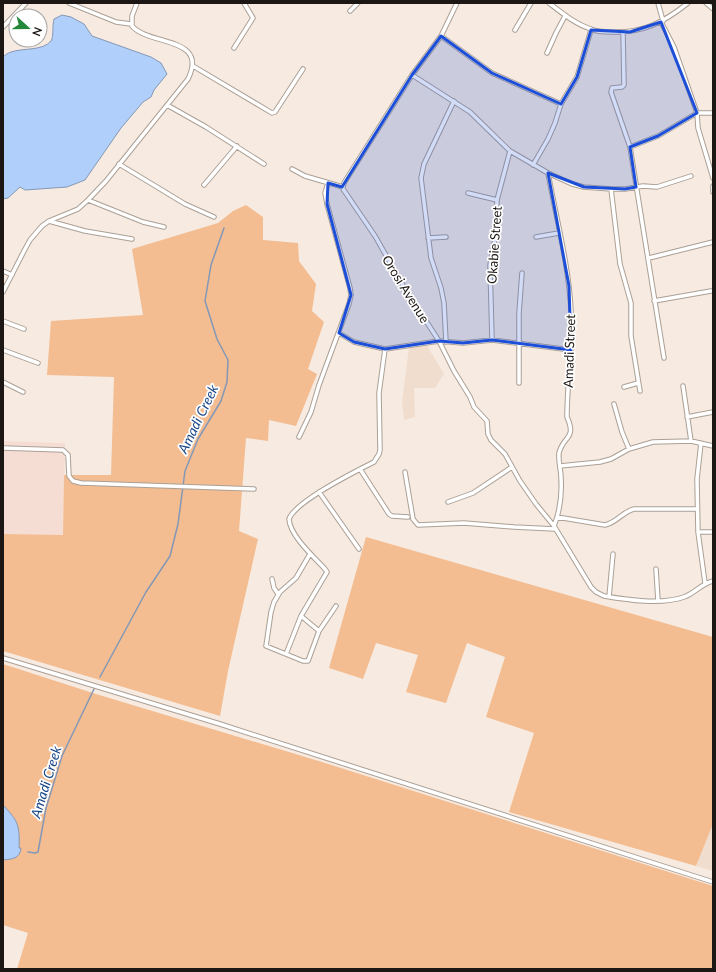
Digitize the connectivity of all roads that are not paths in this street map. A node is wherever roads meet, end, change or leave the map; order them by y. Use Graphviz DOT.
graph roads {
  1 [pos="26,3"];
  2 [pos="69,3"];
  3 [pos="137,3"];
  4 [pos="244,3"];
  5 [pos="358,3"];
  6 [pos="457,3"];
  7 [pos="531,3"];
  8 [pos="549,3"];
  9 [pos="658,3"];
  10 [pos="688,3"];
  11 [pos="706,3"];
  12 [pos="713,9"];
  13 [pos="350,11"];
  14 [pos="565,16"];
  15 [pos="662,22"];
  16 [pos="131,24"];
  17 [pos="3,27"];
  18 [pos="515,30"];
  19 [pos="591,30"];
  20 [pos="623,32"];
  21 [pos="441,36"];
  22 [pos="234,48"];
  23 [pos="547,53"];
  24 [pos="193,66"];
  25 [pos="303,69"];
  26 [pos="412,75"];
  27 [pos="454,101"];
  28 [pos="561,104"];
  29 [pos="167,105"];
  30 [pos="697,113"];
  31 [pos="713,113"];
  32 [pos="237,146"];
  33 [pos="630,147"];
  34 [pos="510,151"];
  35 [pos="119,164"];
  36 [pos="264,164"];
  37 [pos="533,165"];
  38 [pos="292,169"];
  39 [pos="548,173"];
  40 [pos="691,176"];
  41 [pos="713,178"];
  42 [pos="328,183"];
  43 [pos="204,185"];
  44 [pos="636,186"];
  45 [pos="713,186"];
  46 [pos="342,187"];
  47 [pos="611,189"];
  48 [pos="713,192"];
  49 [pos="468,193"];
  50 [pos="88,200"];
  51 [pos="497,200"];
  52 [pos="214,217"];
  53 [pos="50,221"];
  54 [pos="164,227"];
  55 [pos="559,233"];
  56 [pos="446,237"];
  57 [pos="536,237"];
  58 [pos="132,238"];
  59 [pos="428,238"];
  60 [pos="713,242"];
  61 [pos="648,258"];
  62 [pos="3,271"];
  63 [pos="522,273"];
  64 [pos="12,274"];
  65 [pos="711,291"];
  66 [pos="3,292"];
  67 [pos="654,302"];
  68 [pos="3,321"];
  69 [pos="24,329"];
  70 [pos="339,333"];
  71 [pos="492,340"];
  72 [pos="439,341"];
  73 [pos="446,342"];
  74 [pos="519,343"];
  75 [pos="385,349"];
  76 [pos="3,350"];
  77 [pos="571,350"];
  78 [pos="664,358"];
  79 [pos="38,363"];
  80 [pos="3,382"];
  81 [pos="518,382"];
  82 [pos="638,383"];
  83 [pos="683,386"];
  84 [pos="624,387"];
  85 [pos="640,391"];
  86 [pos="23,392"];
  87 [pos="614,404"];
  88 [pos="713,412"];
  89 [pos="688,417"];
  90 [pos="299,437"];
  91 [pos="691,441"];
  92 [pos="701,443"];
  93 [pos="713,446"];
  94 [pos="3,448"];
  95 [pos="629,449"];
  96 [pos="560,466"];
  97 [pos="512,467"];
  98 [pos="360,469"];
  99 [pos="405,472"];
  100 [pos="254,489"];
  101 [pos="320,492"];
  102 [pos="448,502"];
  103 [pos="697,509"];
  104 [pos="408,516"];
  105 [pos="557,517"];
  106 [pos="554,527"];
  107 [pos="698,532"];
  108 [pos="713,532"];
  109 [pos="359,549"];
  110 [pos="310,554"];
  111 [pos="613,554"];
  112 [pos="656,569"];
  113 [pos="272,579"];
  114 [pos="713,581"];
  115 [pos="705,583"];
  116 [pos="278,594"];
  117 [pos="610,597"];
  118 [pos="658,601"];
  119 [pos="336,606"];
  120 [pos="301,616"];
  121 [pos="319,631"];
  122 [pos="286,654"];
  123 [pos="3,658"];
  124 [pos="713,882"];
  1 -- 17 [label="street"];
  2 -- 16 [label="street"];
  3 -- 16 [label="street"];
  4 -- 22 [label="street"];
  5 -- 13 [label="street"];
  6 -- 21 [label="street"];
  7 -- 18 [label="street"];
  8 -- 14 [label="street"];
  9 -- 15 [label="street"];
  10 -- 15 [label="street"];
  11 -- 12 [label="street"];
  14 -- 19 [label="street"];
  14 -- 23 [label="street"];
  15 -- 20 [label="street"];
  15 -- 30 [label="street"];
  16 -- 24 [label="street"];
  19 -- 20 [label="street"];
  19 -- 28 [label="street"];
  20 -- 33 [label="street"];
  21 -- 26 [label="street"];
  21 -- 28 [label="street"];
  24 -- 25 [label="street"];
  24 -- 29 [label="street"];
  26 -- 27 [label="street"];
  26 -- 46 [label="street"];
  27 -- 34 [label="street"];
  27 -- 59 [label="street"];
  28 -- 37 [label="street"];
  29 -- 32 [label="street"];
  29 -- 35 [label="street"];
  30 -- 31 [label="street"];
  30 -- 33 [label="street"];
  30 -- 41 [label="street"];
  32 -- 36 [label="street"];
  32 -- 43 [label="street"];
  33 -- 44 [label="street"];
  34 -- 37 [label="street"];
  34 -- 51 [label="street, Okabie Street"];
  35 -- 50 [label="street"];
  35 -- 52 [label="street"];
  37 -- 39 [label="street"];
  38 -- 42 [label="street"];
  39 -- 47 [label="street"];
  39 -- 55 [label="street, Amadi Street"];
  40 -- 44 [label="street"];
  42 -- 46 [label="street"];
  42 -- 70 [label="street"];
  44 -- 47 [label="street"];
  44 -- 61 [label="street"];
  45 -- 48 [label="street"];
  46 -- 72 [label="street, Orosi Avenue"];
  47 -- 82 [label="street"];
  49 -- 51 [label="street"];
  50 -- 53 [label="street"];
  50 -- 54 [label="street"];
  51 -- 71 [label="street, Okabie Street"];
  53 -- 58 [label="street"];
  53 -- 64 [label="street"];
  55 -- 57 [label="street"];
  55 -- 77 [label="street, Amadi Street"];
  56 -- 59 [label="street"];
  59 -- 73 [label="street"];
  60 -- 61 [label="street"];
  61 -- 67 [label="street"];
  62 -- 64 [label="street"];
  63 -- 74 [label="street"];
  64 -- 66 [label="street"];
  65 -- 67 [label="street"];
  67 -- 78 [label="street"];
  68 -- 69 [label="street"];
  70 -- 75 [label="street"];
  70 -- 90 [label="street"];
  71 -- 73 [label="street"];
  71 -- 74 [label="street"];
  72 -- 73 [label="street"];
  72 -- 75 [label="street"];
  72 -- 97 [label="street, Orosi Avenue"];
  74 -- 77 [label="street"];
  74 -- 81 [label="street"];
  75 -- 98 [label="street"];
  76 -- 79 [label="street"];
  77 -- 96 [label="street, Amadi Street"];
  80 -- 86 [label="street"];
  82 -- 84 [label="street"];
  82 -- 85 [label="street"];
  83 -- 89 [label="street"];
  87 -- 95 [label="street"];
  88 -- 89 [label="street"];
  89 -- 91 [label="street"];
  91 -- 92 [label="street"];
  91 -- 95 [label="street"];
  92 -- 93 [label="street"];
  92 -- 103 [label="street"];
  94 -- 100 [label="street"];
  95 -- 96 [label="street"];
  96 -- 105 [label="street, Amadi Street"];
  97 -- 102 [label="street"];
  97 -- 106 [label="street, Orosi Avenue"];
  98 -- 101 [label="street"];
  98 -- 104 [label="street"];
  99 -- 106 [label="street"];
  101 -- 109 [label="street"];
  101 -- 110 [label="street"];
  103 -- 105 [label="street"];
  103 -- 107 [label="street"];
  105 -- 106 [label="street, Amadi Street"];
  106 -- 117 [label="street, Orosi Avenue"];
  107 -- 108 [label="street"];
  107 -- 115 [label="street"];
  110 -- 116 [label="street"];
  110 -- 120 [label="street"];
  111 -- 117 [label="street"];
  112 -- 118 [label="street"];
  113 -- 116 [label="street"];
  114 -- 115 [label="street"];
  115 -- 118 [label="street"];
  116 -- 122 [label="street"];
  117 -- 118 [label="street"];
  119 -- 121 [label="street"];
  120 -- 121 [label="street"];
  120 -- 122 [label="street"];
  121 -- 122 [label="street"];
  123 -- 124 [label="street"];
}
